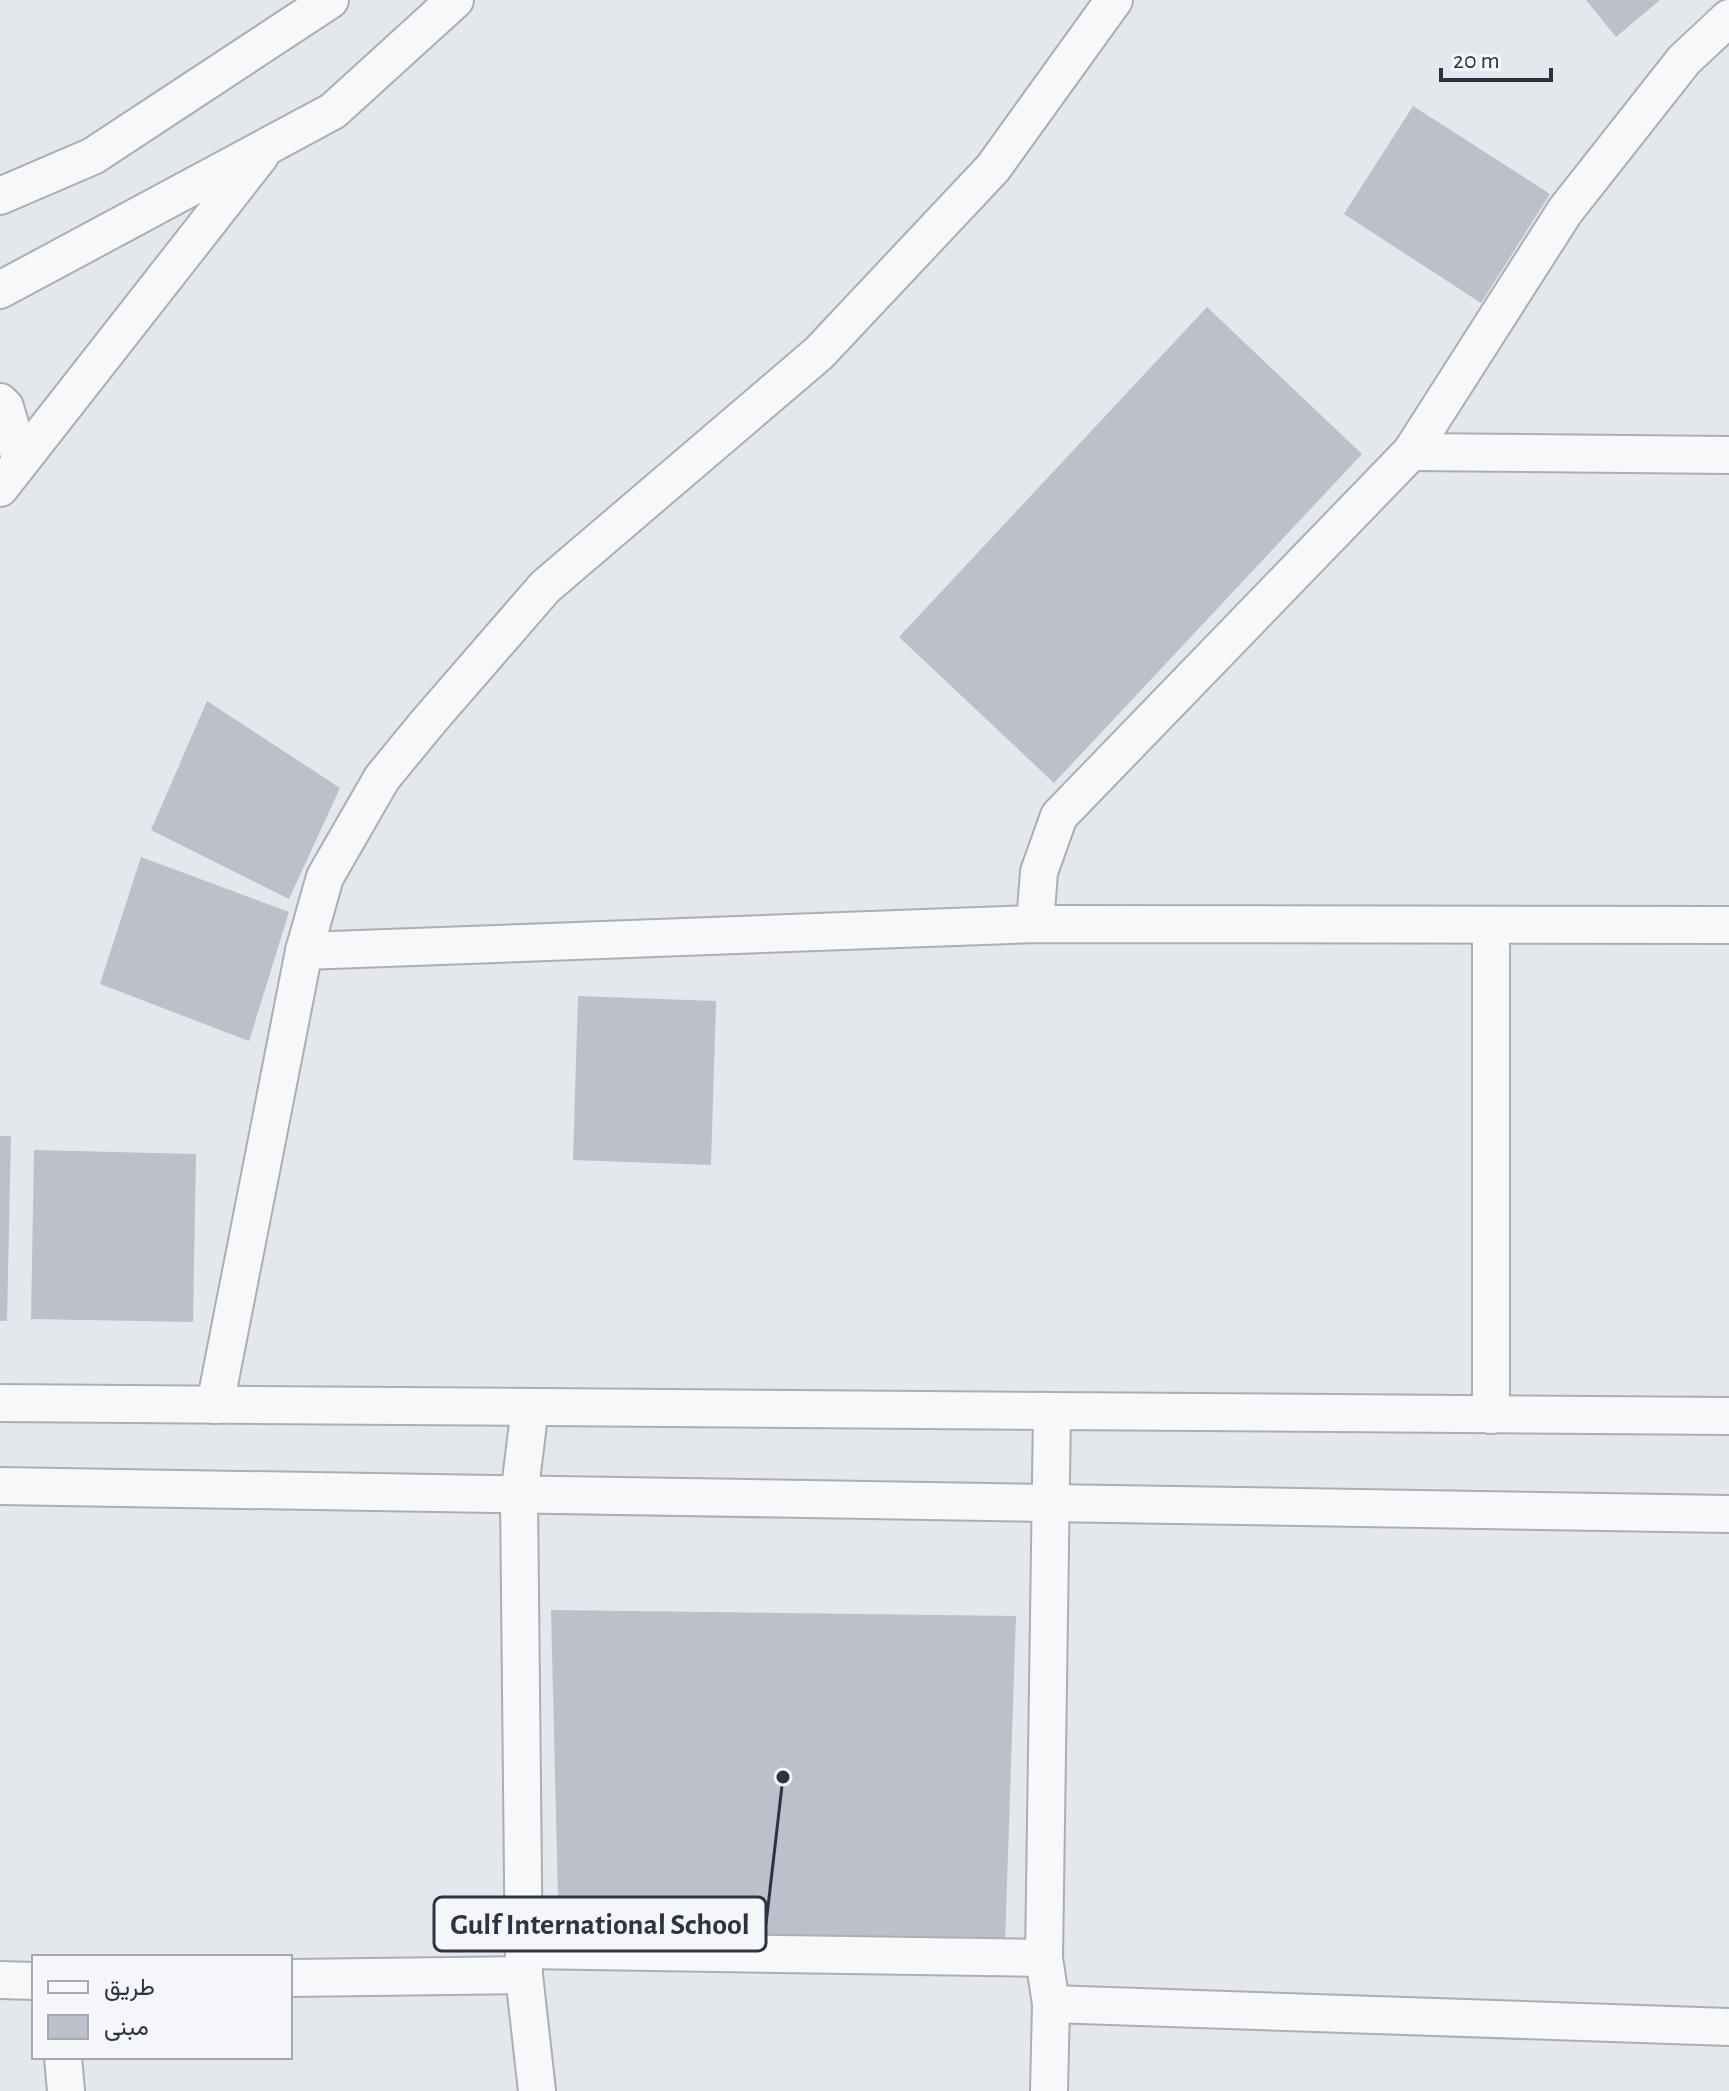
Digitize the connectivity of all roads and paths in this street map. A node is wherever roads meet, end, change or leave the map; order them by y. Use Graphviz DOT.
graph roads {
  1 [pos="330,0"];
  2 [pos="455,0"];
  3 [pos="1114,0"];
  4 [pos="1729,18"];
  5 [pos="268,146"];
  6 [pos="0,196"];
  7 [pos="0,290"];
  8 [pos="0,402"];
  9 [pos="1411,452"];
  10 [pos="1729,455"];
  11 [pos="20,458"];
  12 [pos="0,488"];
  13 [pos="1035,924"];
  14 [pos="1729,925"];
  15 [pos="1491,926"];
  16 [pos="304,951"];
  17 [pos="0,1403"];
  18 [pos="215,1405"];
  19 [pos="530,1407"];
  20 [pos="1052,1412"];
  21 [pos="1491,1415"];
  22 [pos="1729,1416"];
  23 [pos="0,1486"];
  24 [pos="519,1497"];
  25 [pos="1053,1506"];
  26 [pos="1729,1514"];
  27 [pos="1044,1958"];
  28 [pos="525,1962"];
  29 [pos="292,1978"];
  30 [pos="0,1980"];
  31 [pos="32,1981"];
  32 [pos="1051,2004"];
  33 [pos="1729,2027"];
  34 [pos="63,2059"];
  35 [pos="66,2091"];
  36 [pos="537,2091"];
  37 [pos="1049,2091"];
  1 -- 6 [label="street"];
  2 -- 5 [label="street"];
  3 -- 16 [label="street"];
  4 -- 9 [label="street"];
  5 -- 7 [label="street"];
  5 -- 11 [label="street"];
  8 -- 11 [label="street"];
  9 -- 10 [label="street"];
  9 -- 13 [label="street"];
  11 -- 12 [label="street"];
  13 -- 15 [label="street"];
  13 -- 16 [label="street"];
  14 -- 15 [label="street"];
  15 -- 21 [label="street"];
  16 -- 18 [label="street"];
  17 -- 18 [label="street"];
  18 -- 19 [label="street"];
  19 -- 20 [label="street"];
  19 -- 24 [label="street"];
  20 -- 21 [label="street"];
  20 -- 25 [label="street"];
  21 -- 22 [label="street"];
  23 -- 24 [label="street"];
  24 -- 25 [label="street"];
  24 -- 28 [label="street"];
  25 -- 26 [label="street"];
  25 -- 27 [label="street"];
  27 -- 28 [label="street"];
  27 -- 32 [label="street"];
  28 -- 29 [label="street"];
  28 -- 36 [label="street"];
  30 -- 31 [label="street"];
  32 -- 33 [label="street"];
  32 -- 37 [label="street"];
  34 -- 35 [label="street"];
}
